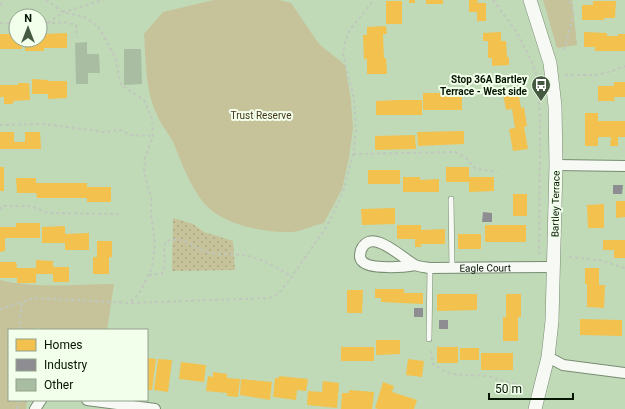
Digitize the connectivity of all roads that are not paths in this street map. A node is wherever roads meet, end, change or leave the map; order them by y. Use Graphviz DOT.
graph roads {
  1 [pos="530,0"];
  2 [pos="556,165"];
  3 [pos="625,166"];
  4 [pos="452,199"];
  5 [pos="415,265"];
  6 [pos="554,267"];
  7 [pos="430,268"];
  8 [pos="452,268"];
  9 [pos="429,340"];
  10 [pos="548,357"];
  11 [pos="625,373"];
  12 [pos="41,401"];
  13 [pos="95,401"];
  14 [pos="35,409"];
  15 [pos="155,409"];
  16 [pos="534,409"];
  1 -- 2 [label="street, Bartley Terrace"];
  2 -- 3 [label="street"];
  2 -- 6 [label="street, Bartley Terrace"];
  4 -- 8 [label="lane"];
  5 -- 5 [label="street, Eagle Court"];
  5 -- 7 [label="street, Eagle Court"];
  6 -- 8 [label="street, Eagle Court"];
  6 -- 10 [label="street, Bartley Terrace"];
  7 -- 8 [label="street, Eagle Court"];
  7 -- 9 [label="lane"];
  10 -- 11 [label="street"];
  10 -- 16 [label="street, Bartley Terrace"];
  12 -- 14 [label="street"];
  13 -- 15 [label="street"];
}
